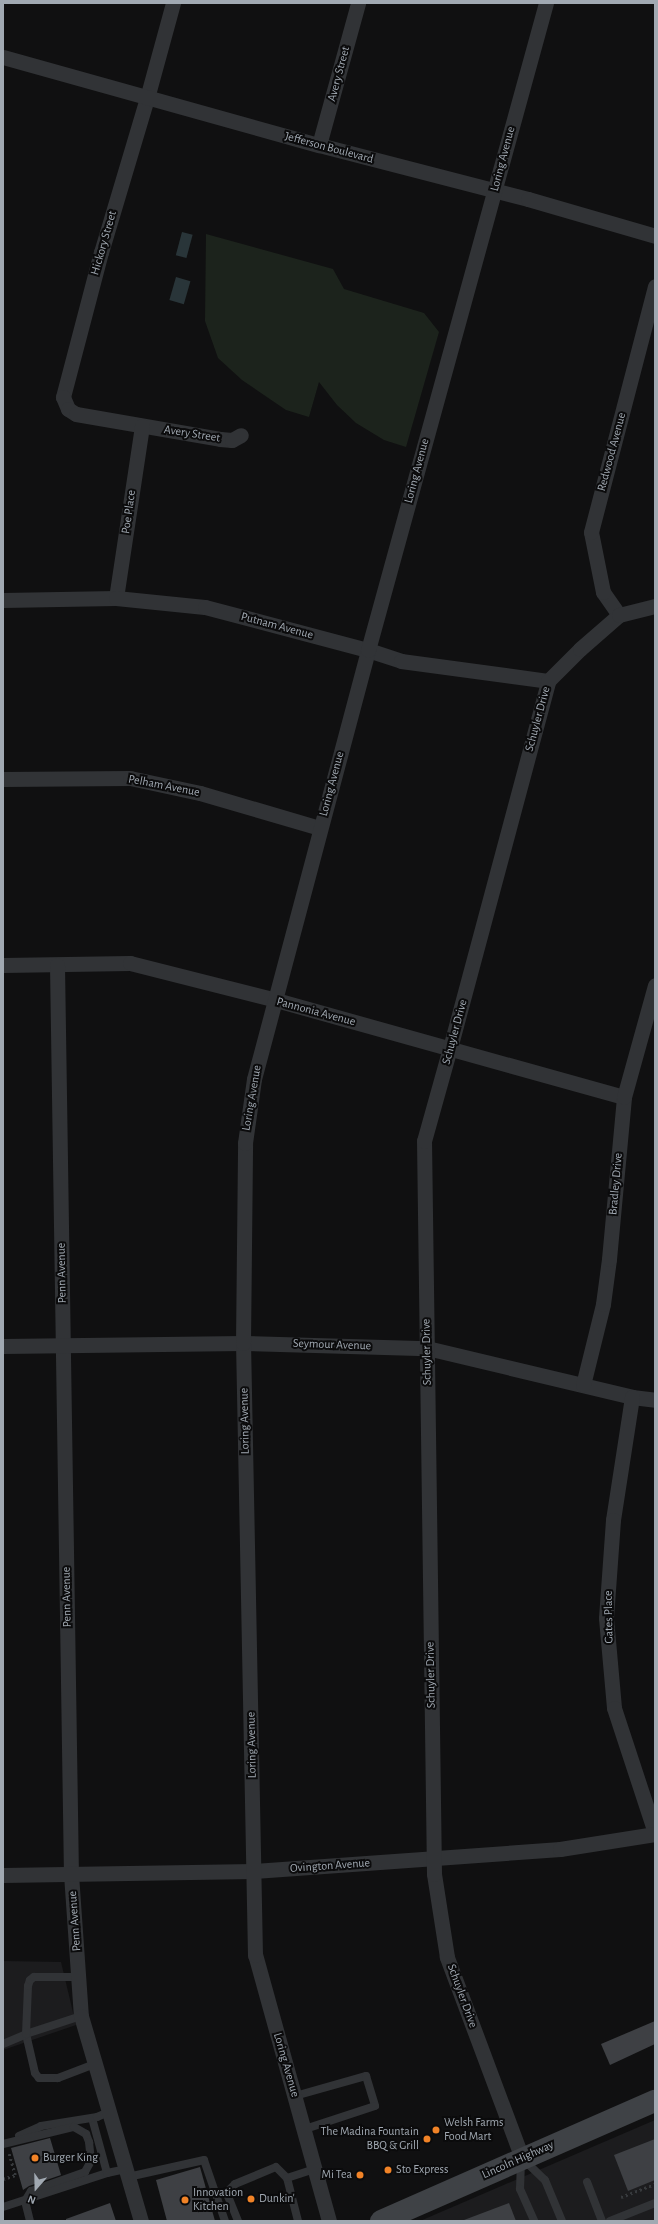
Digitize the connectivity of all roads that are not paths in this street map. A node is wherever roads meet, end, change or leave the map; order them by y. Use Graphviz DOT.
graph roads {
  1 [pos="173,3"];
  2 [pos="358,3"];
  3 [pos="546,3"];
  4 [pos="3,57"];
  5 [pos="147,98"];
  6 [pos="319,145"];
  7 [pos="494,191"];
  8 [pos="655,236"];
  9 [pos="655,286"];
  10 [pos="142,426"];
  11 [pos="241,434"];
  12 [pos="116,598"];
  13 [pos="3,600"];
  14 [pos="655,606"];
  15 [pos="619,615"];
  16 [pos="368,650"];
  17 [pos="548,681"];
  18 [pos="3,779"];
  19 [pos="320,828"];
  20 [pos="3,965"];
  21 [pos="57,965"];
  22 [pos="655,985"];
  23 [pos="276,1000"];
  24 [pos="450,1048"];
  25 [pos="624,1097"];
  26 [pos="243,1343"];
  27 [pos="63,1345"];
  28 [pos="3,1346"];
  29 [pos="427,1348"];
  30 [pos="583,1385"];
  31 [pos="632,1397"];
  32 [pos="655,1400"];
  33 [pos="655,1834"];
  34 [pos="434,1860"];
  35 [pos="254,1871"];
  36 [pos="72,1874"];
  37 [pos="3,1875"];
  38 [pos="78,1976"];
  39 [pos="81,2016"];
  40 [pos="26,2034"];
  41 [pos="3,2044"];
  42 [pos="95,2064"];
  43 [pos="295,2096"];
  44 [pos="655,2101"];
  45 [pos="109,2112"];
  46 [pos="92,2118"];
  47 [pos="305,2129"];
  48 [pos="5,2146"];
  49 [pos="522,2158"];
  50 [pos="315,2169"];
  51 [pos="107,2173"];
  52 [pos="127,2173"];
  53 [pos="287,2178"];
  54 [pos="587,2182"];
  55 [pos="25,2201"];
  56 [pos="655,2203"];
  57 [pos="3,2207"];
  58 [pos="30,2221"];
  59 [pos="141,2221"];
  60 [pos="225,2221"];
  61 [pos="238,2221"];
  62 [pos="298,2221"];
  63 [pos="329,2221"];
  64 [pos="381,2221"];
  65 [pos="534,2221"];
  66 [pos="562,2221"];
  67 [pos="602,2221"];
  68 [pos="610,2221"];
  1 -- 5 [label="street, Hickory Street"];
  2 -- 6 [label="street, Avery Street"];
  3 -- 7 [label="street, Loring Avenue"];
  4 -- 5 [label="street, Jefferson Boulevard"];
  5 -- 6 [label="street, Jefferson Boulevard"];
  5 -- 10 [label="street, Hickory Street"];
  6 -- 7 [label="street, Jefferson Boulevard"];
  7 -- 8 [label="street, Jefferson Boulevard"];
  7 -- 16 [label="street, Loring Avenue"];
  9 -- 15 [label="street, Redwood Avenue"];
  10 -- 11 [label="street, Avery Street"];
  10 -- 12 [label="street, Poe Place"];
  12 -- 13 [label="street, Putnam Avenue"];
  12 -- 16 [label="street, Putnam Avenue"];
  14 -- 15 [label="street, Schuyler Drive"];
  15 -- 17 [label="street, Schuyler Drive"];
  16 -- 17 [label="street, Putnam Avenue"];
  16 -- 19 [label="street, Loring Avenue"];
  17 -- 24 [label="street, Schuyler Drive"];
  18 -- 19 [label="street, Pelham Avenue"];
  19 -- 23 [label="street, Loring Avenue"];
  20 -- 21 [label="street, Pannonia Avenue"];
  21 -- 23 [label="street, Pannonia Avenue"];
  21 -- 27 [label="street, Penn Avenue"];
  22 -- 25 [label="street, Bradley Drive"];
  23 -- 24 [label="street, Pannonia Avenue"];
  23 -- 26 [label="street, Loring Avenue"];
  24 -- 25 [label="street, Pannonia Avenue"];
  24 -- 29 [label="street, Schuyler Drive"];
  25 -- 30 [label="street, Bradley Drive"];
  26 -- 27 [label="street, Seymour Avenue"];
  26 -- 29 [label="street, Seymour Avenue"];
  26 -- 35 [label="street, Loring Avenue"];
  27 -- 28 [label="street, Seymour Avenue"];
  27 -- 36 [label="street, Penn Avenue"];
  29 -- 30 [label="street, Seymour Avenue"];
  29 -- 34 [label="street, Schuyler Drive"];
  30 -- 31 [label="street, Seymour Avenue"];
  31 -- 32 [label="street, Seymour Avenue"];
  31 -- 33 [label="street, Gates Place"];
  33 -- 34 [label="street, Ovington Avenue"];
  34 -- 35 [label="street, Ovington Avenue"];
  34 -- 49 [label="street, Schuyler Drive"];
  35 -- 36 [label="street, Ovington Avenue"];
  35 -- 43 [label="street, Loring Avenue"];
  36 -- 37 [label="street, Ovington Avenue"];
  36 -- 38 [label="street, Penn Avenue"];
  38 -- 39 [label="street, Penn Avenue"];
  38 -- 40 [label="lane"];
  39 -- 40 [label="lane"];
  39 -- 42 [label="street, Penn Avenue"];
  40 -- 41 [label="lane"];
  40 -- 42 [label="lane"];
  42 -- 45 [label="street, Penn Avenue"];
  43 -- 47 [label="street, Loring Avenue"];
  43 -- 47 [label="lane"];
  44 -- 49 [label="main road, Lincoln Highway"];
  45 -- 46 [label="lane"];
  45 -- 52 [label="street, Penn Avenue"];
  46 -- 48 [label="lane"];
  46 -- 51 [label="lane"];
  47 -- 50 [label="street, Loring Avenue"];
  48 -- 55 [label="lane"];
  49 -- 64 [label="main road, Lincoln Highway"];
  49 -- 65 [label="lane"];
  49 -- 66 [label="lane"];
  50 -- 53 [label="lane"];
  50 -- 63 [label="street, Loring Avenue"];
  51 -- 52 [label="lane"];
  51 -- 55 [label="lane"];
  52 -- 59 [label="street, Penn Avenue"];
  52 -- 60 [label="lane"];
  53 -- 61 [label="lane"];
  53 -- 62 [label="lane"];
  54 -- 67 [label="lane"];
  55 -- 57 [label="lane"];
  55 -- 58 [label="lane"];
  56 -- 68 [label="lane"];
}
